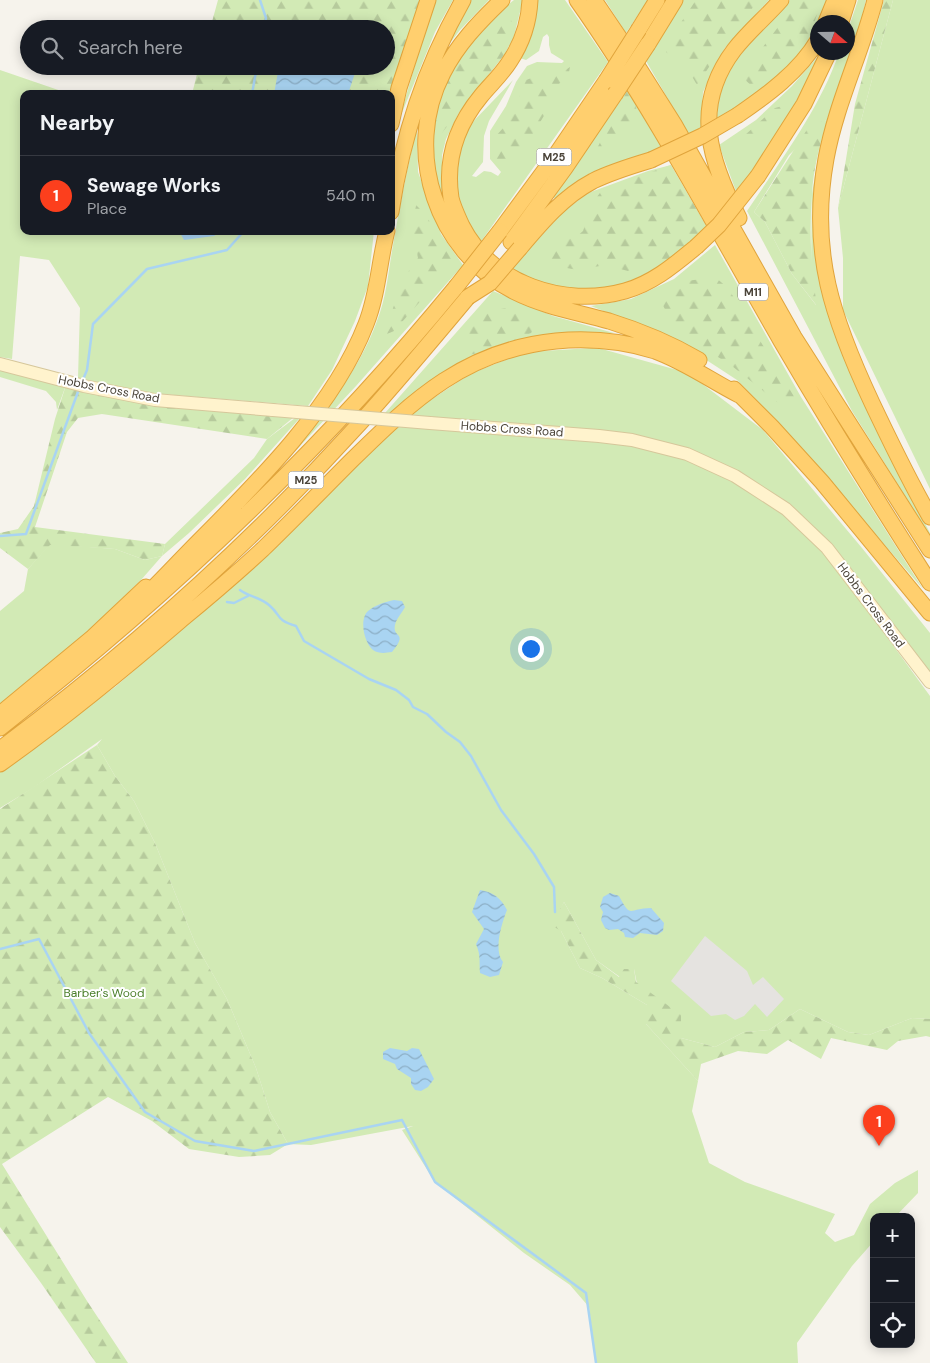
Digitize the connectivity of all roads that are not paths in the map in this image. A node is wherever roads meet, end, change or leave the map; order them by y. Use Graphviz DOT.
graph roads {
  1 [pos="428,0"];
  2 [pos="463,0"];
  3 [pos="530,0"];
  4 [pos="577,0"];
  5 [pos="594,0"];
  6 [pos="657,0"];
  7 [pos="675,0"];
  8 [pos="781,0"];
  9 [pos="835,0"];
  10 [pos="848,0"];
  11 [pos="875,0"];
  12 [pos="500,2"];
  13 [pos="829,15"];
  14 [pos="843,15"];
  15 [pos="810,52"];
  16 [pos="825,60"];
  17 [pos="395,106"];
  18 [pos="395,189"];
  19 [pos="384,236"];
  20 [pos="510,240"];
  21 [pos="462,292"];
  22 [pos="794,336"];
  23 [pos="0,364"];
  24 [pos="739,395"];
  25 [pos="247,492"];
  26 [pos="301,511"];
  27 [pos="930,517"];
  28 [pos="930,550"];
  29 [pos="930,583"];
  30 [pos="930,613"];
  31 [pos="110,639"];
  32 [pos="128,648"];
  33 [pos="930,682"];
  34 [pos="0,714"];
  35 [pos="0,728"];
  36 [pos="0,750"];
  37 [pos="0,764"];
  1 -- 17 [label="highway"];
  2 -- 18 [label="highway"];
  3 -- 16 [label="highway, bridge"];
  4 -- 29 [label="highway, M11"];
  5 -- 22 [label="highway, M11"];
  6 -- 20 [label="highway, M25, bridge"];
  7 -- 20 [label="highway, M25, bridge"];
  8 -- 22 [label="highway"];
  9 -- 13 [label="highway"];
  10 -- 14 [label="highway"];
  11 -- 27 [label="highway"];
  12 -- 24 [label="highway"];
  15 -- 20 [label="highway, bridge"];
  19 -- 25 [label="highway"];
  20 -- 21 [label="highway, M25, bridge"];
  20 -- 21 [label="highway, bridge"];
  21 -- 31 [label="highway, M25"];
  21 -- 32 [label="highway, M25"];
  22 -- 28 [label="highway, M11"];
  23 -- 33 [label="street, Hobbs Cross Road, bridge"];
  24 -- 26 [label="highway"];
  24 -- 30 [label="highway"];
  25 -- 31 [label="highway"];
  25 -- 34 [label="highway"];
  26 -- 32 [label="highway, M25"];
  26 -- 37 [label="highway"];
  31 -- 35 [label="highway, M25"];
  32 -- 36 [label="highway, M25"];
}
